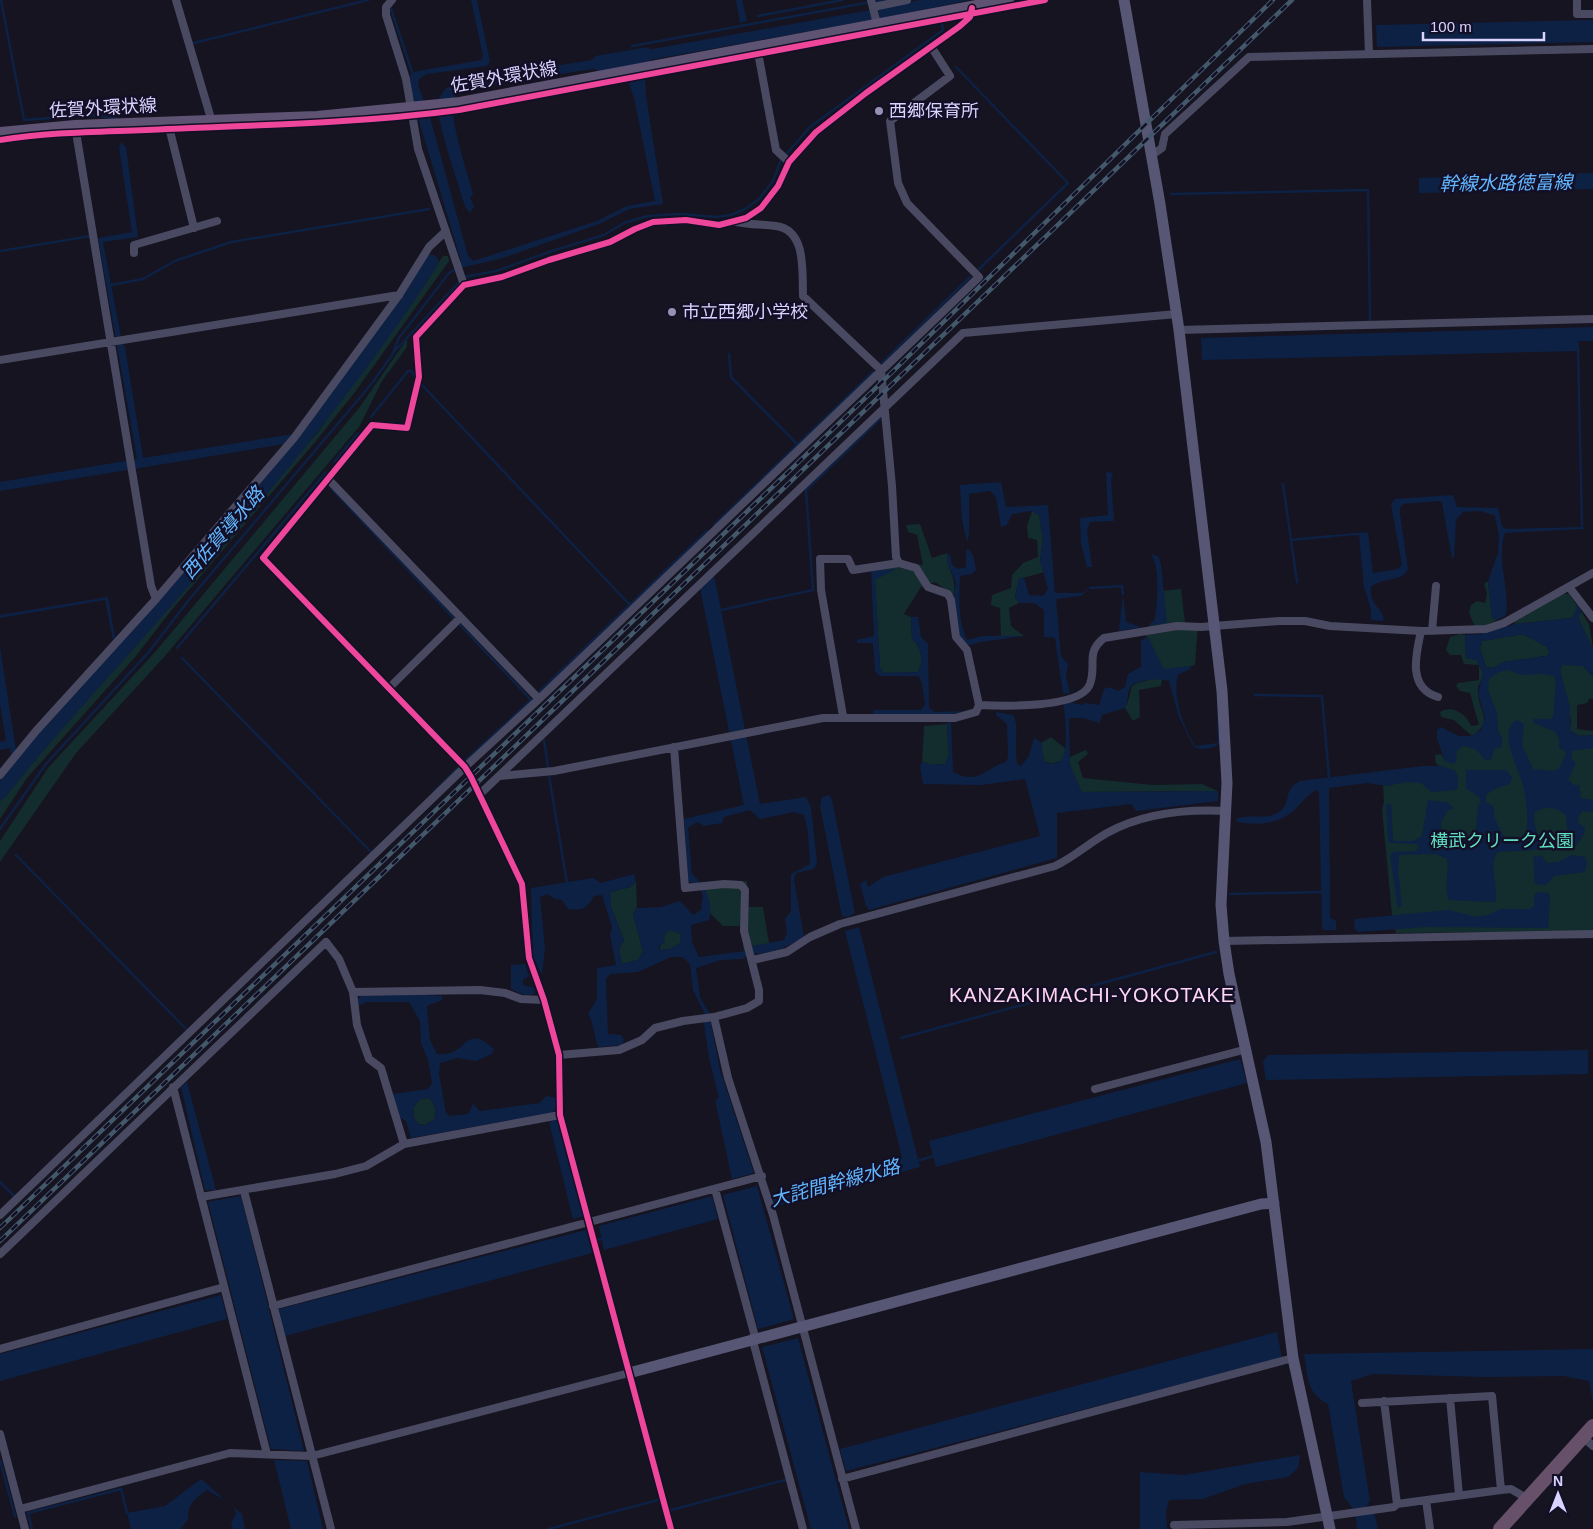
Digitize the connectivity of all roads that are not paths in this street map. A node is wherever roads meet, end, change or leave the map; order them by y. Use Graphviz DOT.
graph roads {
  1 [pos="176,0"];
  2 [pos="907,0"];
  3 [pos="1008,0"];
  4 [pos="1124,0"];
  5 [pos="1367,0"];
  6 [pos="1577,0"];
  7 [pos="390,2"];
  8 [pos="872,4"];
  9 [pos="972,8"];
  10 [pos="1593,14"];
  11 [pos="877,24"];
  12 [pos="757,47"];
  13 [pos="932,48"];
  14 [pos="1593,49"];
  15 [pos="1369,54"];
  16 [pos="410,110"];
  17 [pos="212,122"];
  18 [pos="168,123"];
  19 [pos="76,126"];
  20 [pos="0,133"];
  21 [pos="1152,156"];
  22 [pos="789,162"];
  23 [pos="218,221"];
  24 [pos="737,222"];
  25 [pos="194,228"];
  26 [pos="446,231"];
  27 [pos="134,253"];
  28 [pos="464,285"];
  29 [pos="398,295"];
  30 [pos="1177,314"];
  31 [pos="1593,319"];
  32 [pos="1179,330"];
  33 [pos="111,341"];
  34 [pos="0,360"];
  35 [pos="881,370"];
  36 [pos="885,406"];
  37 [pos="329,480"];
  38 [pos="899,563"];
  39 [pos="1593,573"];
  40 [pos="1436,586"];
  41 [pos="1569,587"];
  42 [pos="156,599"];
  43 [pos="460,618"];
  44 [pos="1593,618"];
  45 [pos="1215,626"];
  46 [pos="1432,630"];
  47 [pos="1421,631"];
  48 [pos="389,688"];
  49 [pos="1438,697"];
  50 [pos="539,699"];
  51 [pos="979,705"];
  52 [pos="843,716"];
  53 [pos="674,747"];
  54 [pos="466,766"];
  55 [pos="0,775"];
  56 [pos="500,776"];
  57 [pos="480,794"];
  58 [pos="1227,811"];
  59 [pos="1593,934"];
  60 [pos="1224,941"];
  61 [pos="753,960"];
  62 [pos="354,999"];
  63 [pos="544,1000"];
  64 [pos="714,1018"];
  65 [pos="1247,1049"];
  66 [pos="559,1054"];
  67 [pos="173,1087"];
  68 [pos="1095,1089"];
  69 [pos="560,1115"];
  70 [pos="404,1144"];
  71 [pos="762,1176"];
  72 [pos="716,1189"];
  73 [pos="244,1191"];
  74 [pos="201,1197"];
  75 [pos="1274,1203"];
  76 [pos="0,1215"];
  77 [pos="590,1222"];
  78 [pos="0,1254"];
  79 [pos="224,1287"];
  80 [pos="273,1306"];
  81 [pos="803,1328"];
  82 [pos="752,1341"];
  83 [pos="0,1349"];
  84 [pos="1293,1358"];
  85 [pos="629,1373"];
  86 [pos="1450,1398"];
  87 [pos="1384,1401"];
  88 [pos="1362,1403"];
  89 [pos="1593,1426"];
  90 [pos="0,1434"];
  91 [pos="1588,1442"];
  92 [pos="267,1454"];
  93 [pos="312,1456"];
  94 [pos="842,1479"];
  95 [pos="1501,1490"];
  96 [pos="1459,1495"];
  97 [pos="1528,1499"];
  98 [pos="1426,1500"];
  99 [pos="1397,1504"];
  100 [pos="20,1509"];
  101 [pos="1329,1523"];
  102 [pos="1174,1525"];
  103 [pos="1206,1527"];
  104 [pos="25,1529"];
  105 [pos="331,1529"];
  106 [pos="671,1529"];
  107 [pos="803,1529"];
  108 [pos="856,1529"];
  109 [pos="1430,1529"];
  110 [pos="1500,1529"];
  1 -- 17 [label="street"];
  2 -- 8 [label="street"];
  3 -- 9 [label="main road, 佐賀外環状線"];
  4 -- 21 [label="street"];
  5 -- 15 [label="street"];
  6 -- 10 [label="street"];
  7 -- 16 [label="street"];
  8 -- 11 [label="street"];
  9 -- 11 [label="main road, 佐賀外環状線"];
  9 -- 13 [label="street"];
  11 -- 12 [label="main road, 佐賀外環状線"];
  12 -- 16 [label="main road, 佐賀外環状線"];
  12 -- 22 [label="street"];
  13 -- 22 [label="street"];
  13 -- 35 [label="street"];
  14 -- 15 [label="street"];
  15 -- 21 [label="street"];
  16 -- 17 [label="main road, 佐賀外環状線"];
  16 -- 26 [label="street"];
  17 -- 18 [label="main road, 佐賀外環状線"];
  18 -- 19 [label="main road, 佐賀外環状線"];
  18 -- 25 [label="street"];
  19 -- 20 [label="main road, 佐賀外環状線"];
  19 -- 33 [label="street"];
  21 -- 30 [label="street"];
  22 -- 24 [label="street"];
  23 -- 25 [label="street"];
  24 -- 28 [label="street"];
  24 -- 35 [label="street"];
  25 -- 27 [label="street"];
  26 -- 28 [label="street"];
  26 -- 29 [label="street"];
  28 -- 37 [label="street"];
  29 -- 33 [label="street"];
  29 -- 42 [label="street"];
  30 -- 32 [label="street"];
  30 -- 36 [label="street"];
  31 -- 32 [label="street"];
  32 -- 45 [label="street"];
  33 -- 34 [label="street"];
  33 -- 42 [label="street"];
  35 -- 36 [label="street"];
  35 -- 50 [label="street"];
  36 -- 38 [label="street"];
  36 -- 56 [label="street"];
  37 -- 43 [label="street"];
  37 -- 48 [label="street"];
  38 -- 51 [label="street"];
  38 -- 52 [label="street"];
  39 -- 41 [label="street"];
  40 -- 46 [label="street"];
  41 -- 44 [label="street"];
  41 -- 46 [label="street"];
  42 -- 55 [label="street"];
  43 -- 48 [label="street"];
  43 -- 50 [label="street"];
  45 -- 47 [label="street"];
  45 -- 51 [label="street"];
  45 -- 58 [label="street"];
  46 -- 47 [label="street"];
  47 -- 49 [label="street"];
  48 -- 54 [label="street"];
  50 -- 54 [label="street"];
  51 -- 52 [label="street"];
  52 -- 53 [label="street"];
  53 -- 56 [label="street"];
  53 -- 61 [label="street"];
  54 -- 57 [label="street"];
  54 -- 76 [label="street"];
  56 -- 57 [label="street"];
  57 -- 63 [label="street"];
  58 -- 60 [label="street"];
  58 -- 61 [label="street"];
  59 -- 60 [label="street"];
  60 -- 65 [label="street"];
  61 -- 64 [label="street"];
  62 -- 63 [label="street"];
  62 -- 67 [label="street"];
  62 -- 70 [label="street"];
  63 -- 66 [label="street"];
  64 -- 66 [label="street"];
  64 -- 71 [label="street"];
  65 -- 68 [label="street"];
  65 -- 75 [label="street"];
  66 -- 69 [label="street"];
  67 -- 74 [label="street"];
  67 -- 78 [label="street"];
  69 -- 70 [label="street"];
  69 -- 77 [label="street"];
  70 -- 73 [label="street"];
  71 -- 72 [label="street"];
  71 -- 81 [label="street"];
  72 -- 77 [label="street"];
  72 -- 82 [label="street"];
  73 -- 74 [label="street"];
  73 -- 80 [label="street"];
  74 -- 79 [label="street"];
  75 -- 81 [label="street"];
  75 -- 84 [label="street"];
  77 -- 80 [label="street"];
  77 -- 85 [label="street"];
  79 -- 83 [label="street"];
  79 -- 92 [label="street"];
  80 -- 93 [label="street"];
  81 -- 82 [label="street"];
  81 -- 94 [label="street"];
  82 -- 85 [label="street"];
  82 -- 107 [label="street"];
  84 -- 94 [label="street"];
  84 -- 101 [label="street"];
  85 -- 93 [label="street"];
  85 -- 106 [label="street"];
  86 -- 87 [label="street"];
  86 -- 95 [label="street"];
  86 -- 96 [label="street"];
  87 -- 88 [label="street"];
  87 -- 99 [label="street"];
  89 -- 91 [label="highway"];
  90 -- 100 [label="street"];
  91 -- 97 [label="highway"];
  92 -- 93 [label="street"];
  92 -- 100 [label="street"];
  93 -- 105 [label="street"];
  94 -- 108 [label="street"];
  95 -- 96 [label="street"];
  95 -- 97 [label="street"];
  96 -- 98 [label="street"];
  97 -- 110 [label="highway"];
  98 -- 99 [label="street"];
  98 -- 109 [label="street"];
  99 -- 101 [label="street"];
  100 -- 104 [label="street"];
  101 -- 103 [label="street"];
  102 -- 103 [label="street"];
}
